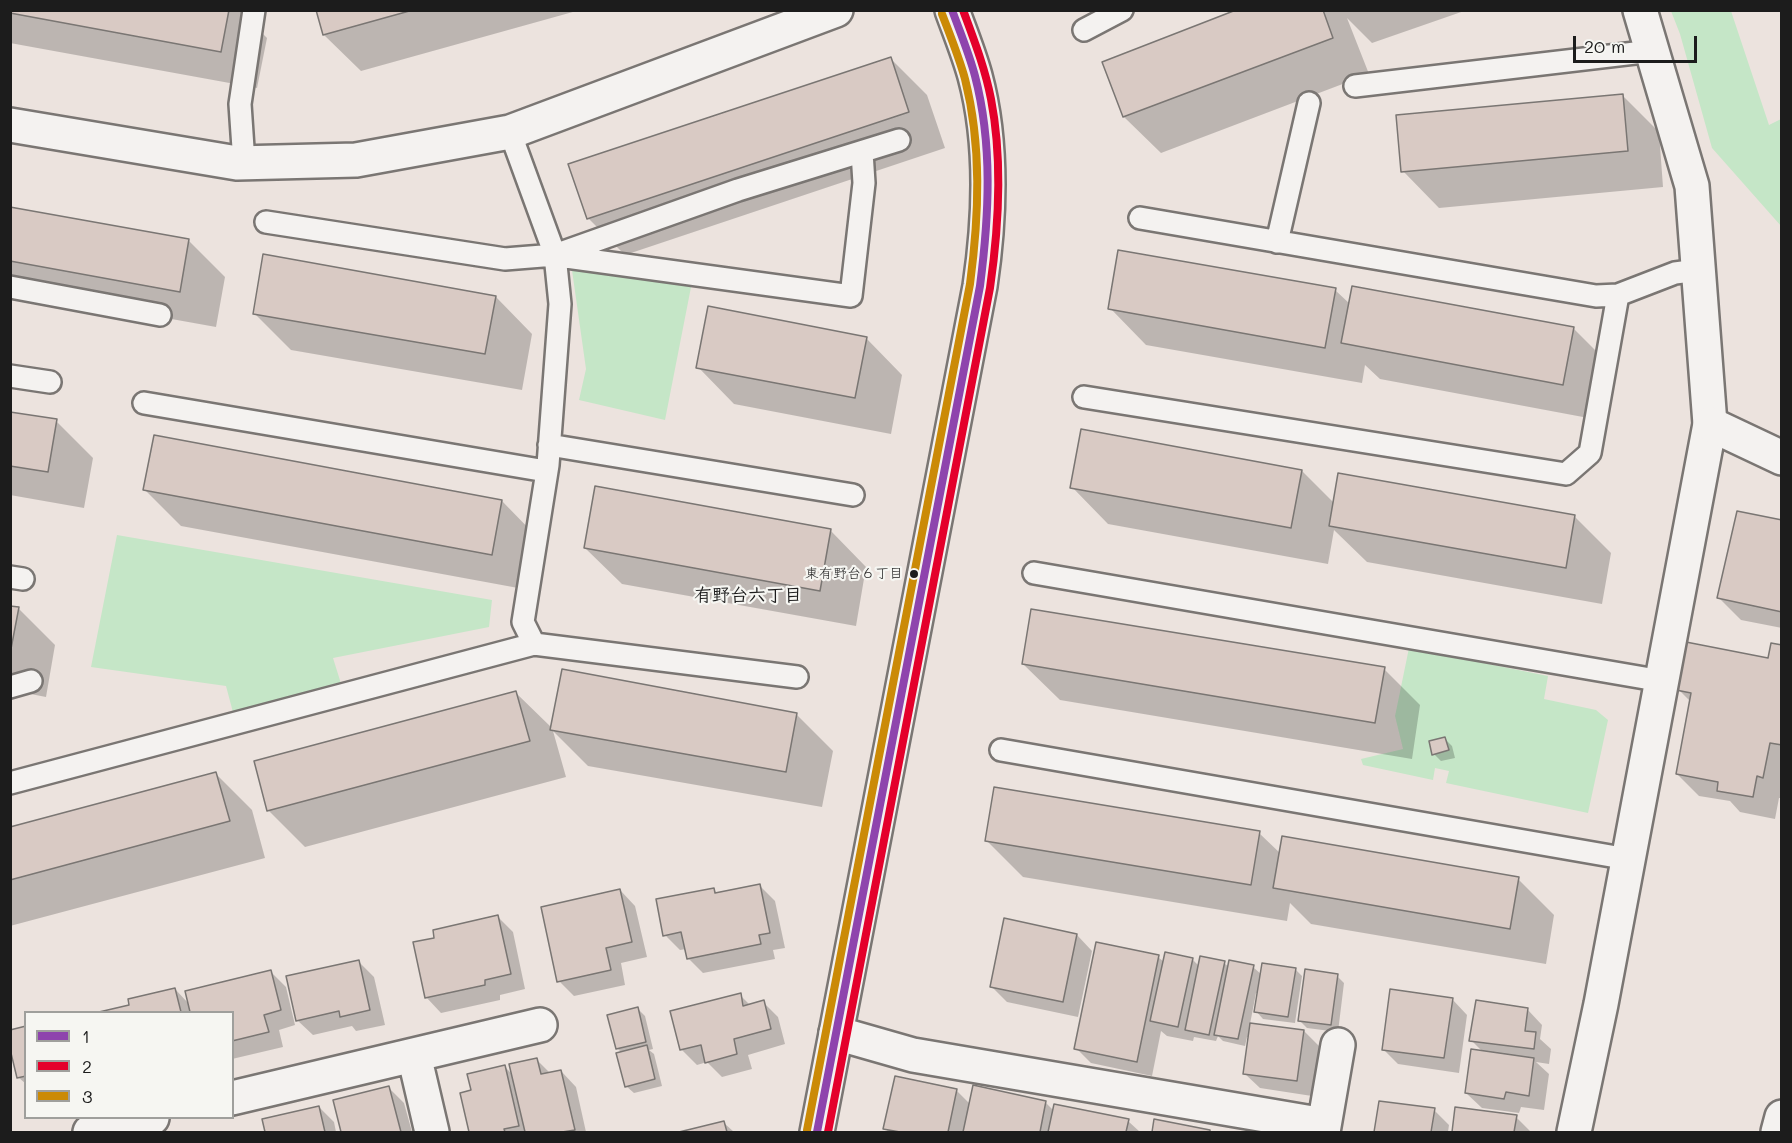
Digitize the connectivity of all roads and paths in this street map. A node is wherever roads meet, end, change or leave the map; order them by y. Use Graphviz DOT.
graph roads {
  1 [pos="254,10"];
  2 [pos="836,10"];
  3 [pos="952,10"];
  4 [pos="1122,10"];
  5 [pos="1640,10"];
  6 [pos="1084,30"];
  7 [pos="1652,51"];
  8 [pos="1355,86"];
  9 [pos="1309,103"];
  10 [pos="10,125"];
  11 [pos="510,132"];
  12 [pos="899,140"];
  13 [pos="862,152"];
  14 [pos="244,163"];
  15 [pos="1140,218"];
  16 [pos="266,222"];
  17 [pos="1277,242"];
  18 [pos="555,255"];
  19 [pos="1698,270"];
  20 [pos="10,287"];
  21 [pos="1618,295"];
  22 [pos="160,315"];
  23 [pos="10,376"];
  24 [pos="50,381"];
  25 [pos="1084,397"];
  26 [pos="144,403"];
  27 [pos="1710,424"];
  28 [pos="549,445"];
  29 [pos="1782,458"];
  30 [pos="546,471"];
  31 [pos="854,495"];
  32 [pos="1034,573"];
  33 [pos="534,644"];
  34 [pos="797,677"];
  35 [pos="1662,681"];
  36 [pos="1001,750"];
  37 [pos="10,783"];
  38 [pos="1628,859"];
  39 [pos="540,1025"];
  40 [pos="836,1033"];
  41 [pos="1338,1045"];
  42 [pos="414,1055"];
  43 [pos="234,1098"];
  44 [pos="1782,1117"];
  45 [pos="148,1119"];
  46 [pos="1323,1129"];
  47 [pos="90,1132"];
  48 [pos="432,1132"];
  49 [pos="817,1132"];
  50 [pos="1574,1132"];
  51 [pos="1778,1132"];
  1 -- 14 [label="lane"];
  2 -- 11 [label="street"];
  3 -- 40 [label="street"];
  4 -- 6 [label="lane"];
  5 -- 7 [label="street"];
  7 -- 8 [label="lane"];
  7 -- 19 [label="street"];
  9 -- 17 [label="lane"];
  10 -- 14 [label="street"];
  11 -- 14 [label="street"];
  11 -- 18 [label="lane"];
  12 -- 13 [label="lane"];
  13 -- 18 [label="lane"];
  13 -- 18 [label="lane"];
  15 -- 17 [label="lane"];
  16 -- 18 [label="lane"];
  17 -- 21 [label="lane"];
  18 -- 28 [label="lane"];
  19 -- 21 [label="lane"];
  19 -- 27 [label="street"];
  20 -- 22 [label="lane"];
  21 -- 25 [label="lane"];
  23 -- 24 [label="lane"];
  26 -- 30 [label="lane"];
  27 -- 29 [label="street"];
  27 -- 35 [label="street"];
  28 -- 30 [label="lane"];
  28 -- 31 [label="lane"];
  30 -- 33 [label="lane"];
  32 -- 35 [label="lane"];
  33 -- 34 [label="lane"];
  33 -- 37 [label="lane"];
  35 -- 38 [label="street"];
  36 -- 38 [label="lane"];
  38 -- 50 [label="street"];
  39 -- 42 [label="street"];
  40 -- 46 [label="street"];
  40 -- 49 [label="street"];
  41 -- 46 [label="street"];
  42 -- 43 [label="street"];
  42 -- 48 [label="street"];
  44 -- 51 [label="street"];
  45 -- 47 [label="street"];
}
